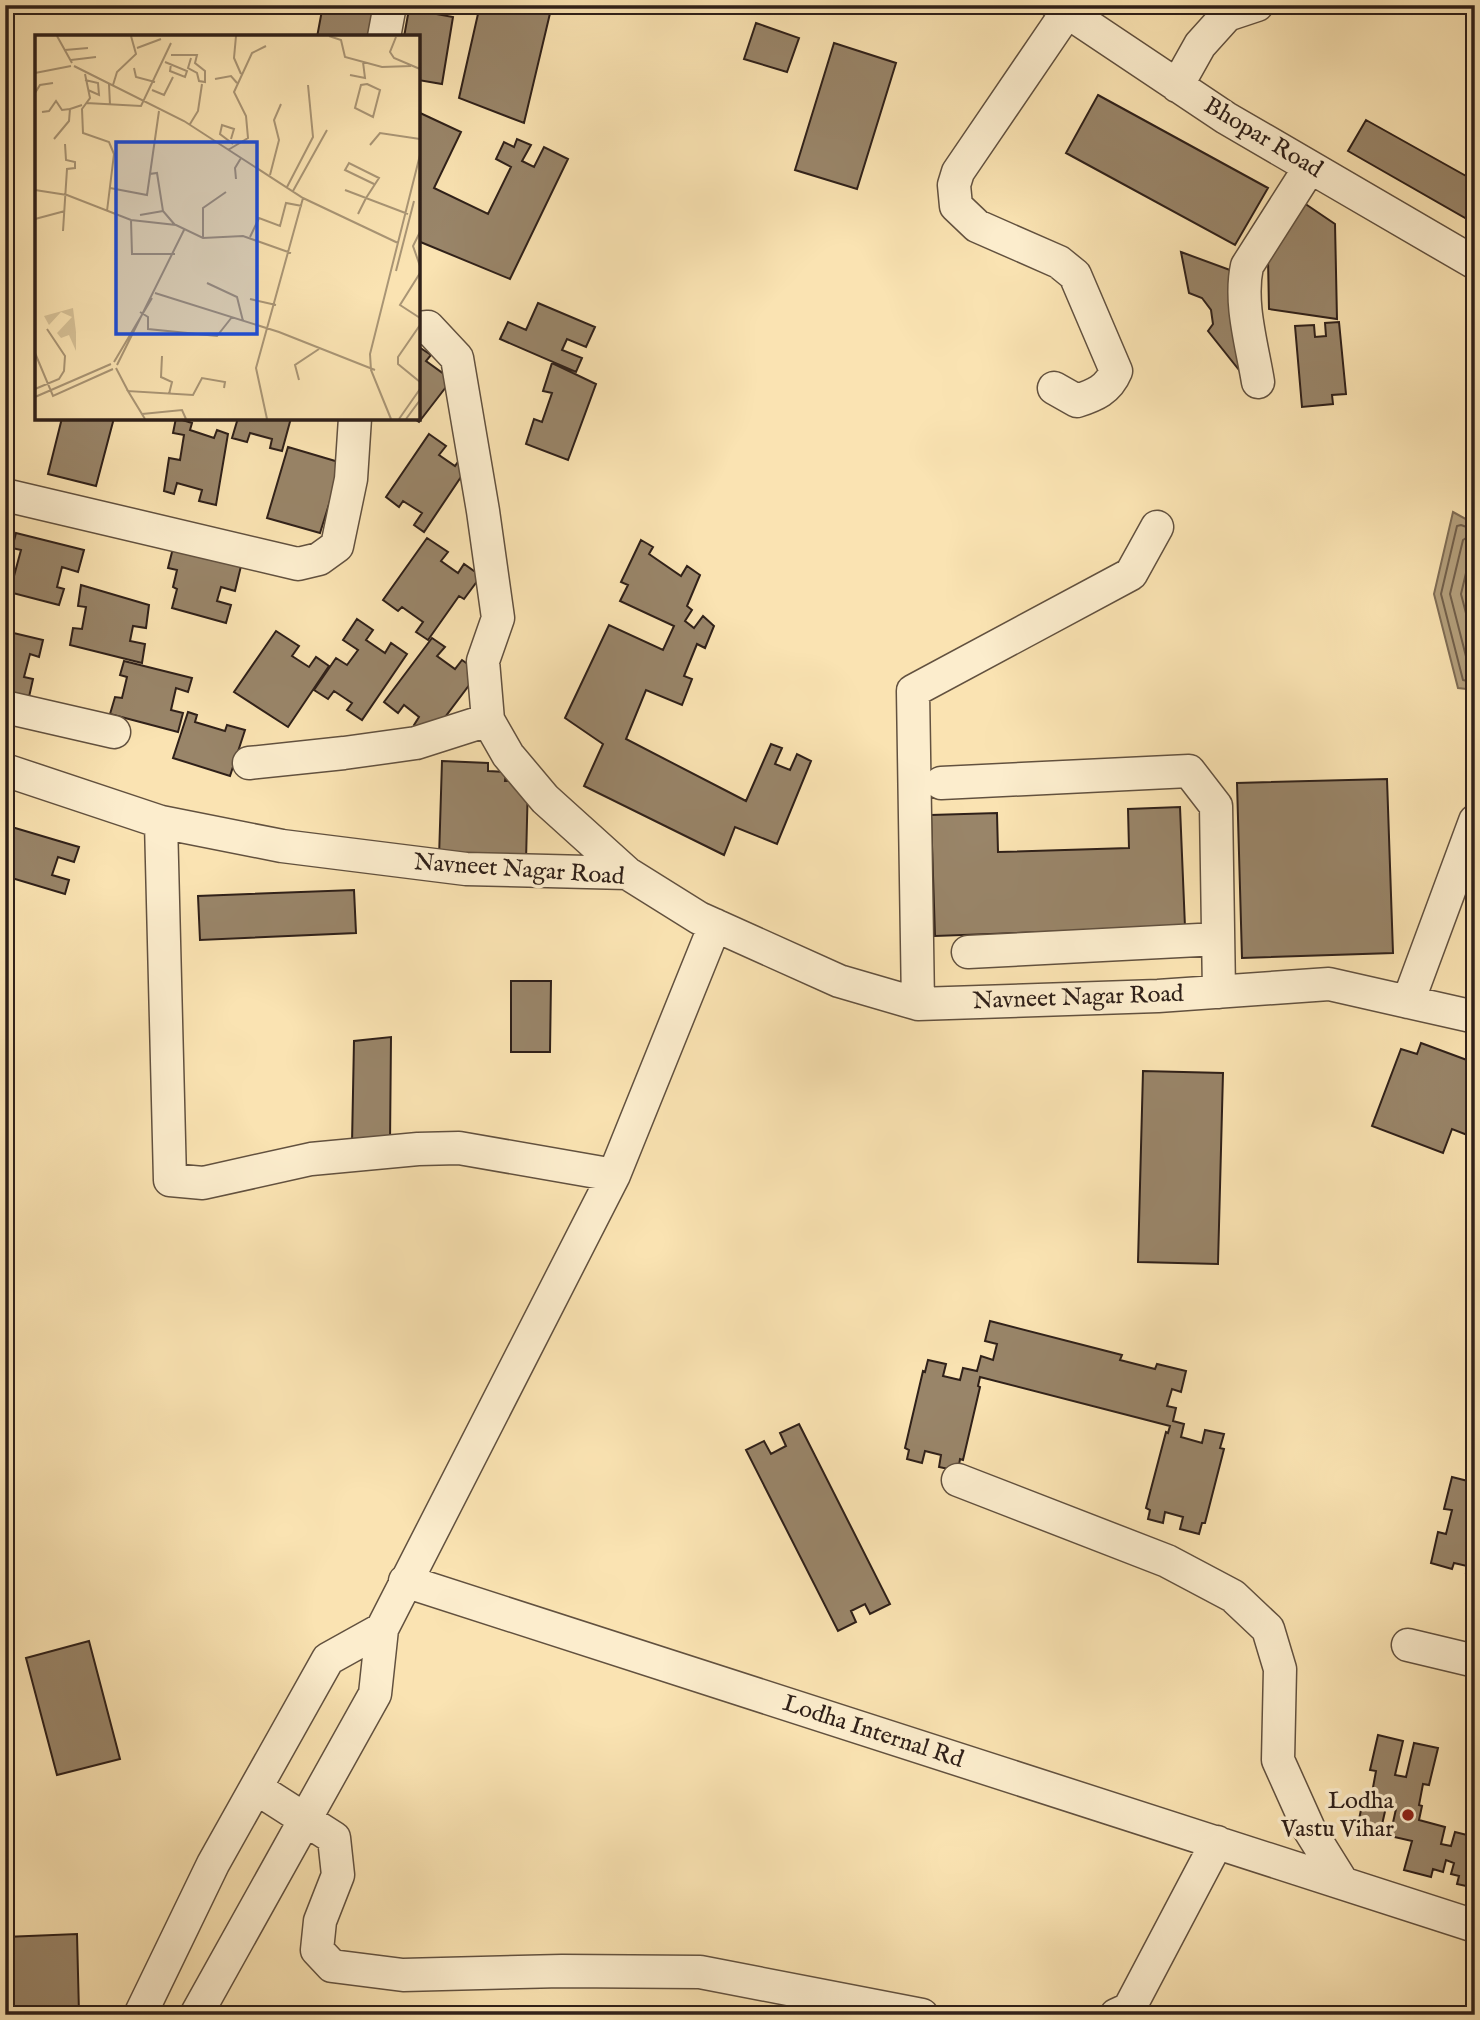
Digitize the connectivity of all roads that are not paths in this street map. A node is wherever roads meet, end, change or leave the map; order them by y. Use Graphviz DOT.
graph roads {
  1 [pos="390,5"];
  2 [pos="1238,8"];
  3 [pos="1062,9"];
  4 [pos="384,35"];
  5 [pos="1177,86"];
  6 [pos="1310,167"];
  7 [pos="1475,263"];
  8 [pos="420,328"];
  9 [pos="1258,382"];
  10 [pos="1054,388"];
  11 [pos="355,420"];
  12 [pos="5,495"];
  13 [pos="1157,527"];
  14 [pos="5,707"];
  15 [pos="488,720"];
  16 [pos="114,732"];
  17 [pos="249,763"];
  18 [pos="5,771"];
  19 [pos="941,783"];
  20 [pos="1475,821"];
  21 [pos="161,822"];
  22 [pos="627,873"];
  23 [pos="715,925"];
  24 [pos="1218,939"];
  25 [pos="968,952"];
  26 [pos="1219,992"];
  27 [pos="1408,1002"];
  28 [pos="918,1004"];
  29 [pos="1475,1017"];
  30 [pos="614,1175"];
  31 [pos="958,1480"];
  32 [pos="405,1581"];
  33 [pos="382,1629"];
  34 [pos="1408,1645"];
  35 [pos="1475,1661"];
  36 [pos="256,1788"];
  37 [pos="305,1819"];
  38 [pos="1217,1842"];
  39 [pos="1342,1882"];
  40 [pos="1475,1926"];
  41 [pos="140,2015"];
  42 [pos="195,2015"];
  43 [pos="922,2015"];
  44 [pos="1116,2015"];
  1 -- 4 [label="street"];
  2 -- 5 [label="street"];
  3 -- 5 [label="street, Bhopar Road"];
  3 -- 10 [label="street"];
  5 -- 6 [label="street, Bhopar Road"];
  6 -- 7 [label="street, Bhopar Road"];
  6 -- 9 [label="street"];
  8 -- 15 [label="street"];
  11 -- 12 [label="street"];
  13 -- 28 [label="street"];
  14 -- 16 [label="street"];
  15 -- 17 [label="street"];
  15 -- 22 [label="street"];
  18 -- 21 [label="street, Navneet Nagar Road"];
  19 -- 24 [label="street"];
  20 -- 27 [label="street"];
  21 -- 22 [label="street, Navneet Nagar Road"];
  21 -- 30 [label="street"];
  22 -- 23 [label="street, Navneet Nagar Road"];
  23 -- 28 [label="street, Navneet Nagar Road"];
  23 -- 30 [label="street"];
  24 -- 25 [label="street"];
  24 -- 26 [label="street"];
  26 -- 27 [label="street, Navneet Nagar Road"];
  26 -- 28 [label="street, Navneet Nagar Road"];
  27 -- 29 [label="street, Navneet Nagar Road"];
  30 -- 32 [label="street"];
  31 -- 39 [label="street"];
  32 -- 33 [label="street"];
  32 -- 38 [label="street, Lodha Internal Rd"];
  33 -- 36 [label="street"];
  33 -- 37 [label="street"];
  34 -- 35 [label="street"];
  36 -- 37 [label="street"];
  36 -- 41 [label="street"];
  37 -- 42 [label="street"];
  37 -- 43 [label="street"];
  38 -- 39 [label="street, Lodha Internal Rd"];
  38 -- 44 [label="street"];
  39 -- 40 [label="street, Lodha Internal Rd"];
}
